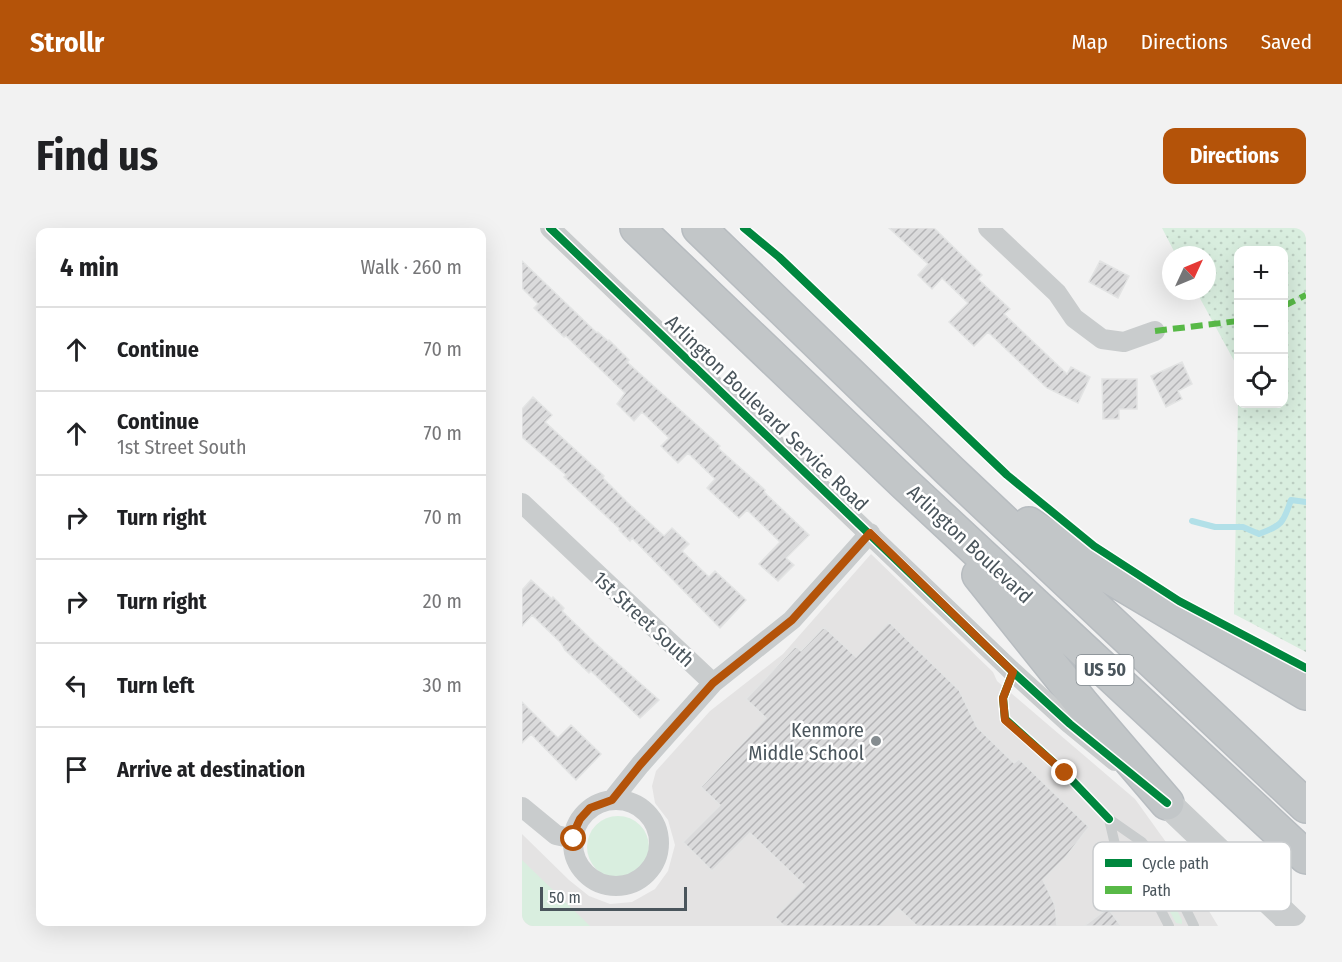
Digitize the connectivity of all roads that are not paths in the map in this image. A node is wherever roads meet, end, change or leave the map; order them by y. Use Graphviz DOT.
graph roads {
  1 [pos="550,228"];
  2 [pos="638,228"];
  3 [pos="699,228"];
  4 [pos="987,228"];
  5 [pos="1155,331"];
  6 [pos="950,471"];
  7 [pos="904,483"];
  8 [pos="522,503"];
  9 [pos="870,533"];
  10 [pos="1013,672"];
  11 [pos="713,683"];
  12 [pos="1306,693"];
  13 [pos="612,800"];
  14 [pos="1167,803"];
  15 [pos="1306,806"];
  16 [pos="522,807"];
  17 [pos="1109,819"];
  18 [pos="574,839"];
  19 [pos="1114,842"];
  20 [pos="1142,842"];
  21 [pos="1208,842"];
  22 [pos="1290,842"];
  23 [pos="1291,843"];
  24 [pos="1306,857"];
  25 [pos="1161,911"];
  26 [pos="1187,911"];
  27 [pos="1280,911"];
  28 [pos="1169,926"];
  29 [pos="1194,926"];
  30 [pos="1296,926"];
  1 -- 9 [label="street, Arlington Boulevard Service Road"];
  2 -- 7 [label="highway, Arlington Boulevard / US 50"];
  3 -- 6 [label="highway, Arlington Boulevard / US 50"];
  4 -- 5 [label="street"];
  6 -- 12 [label="highway"];
  6 -- 15 [label="highway, Arlington Boulevard / US 50"];
  7 -- 14 [label="highway"];
  7 -- 22 [label="highway, Arlington Boulevard / US 50"];
  8 -- 11 [label="street, 1st Street South"];
  9 -- 10 [label="street, Arlington Boulevard Service Road"];
  9 -- 11 [label="street, 1st Street South"];
  10 -- 14 [label="street, Arlington Boulevard Service Road"];
  10 -- 17 [label="lane"];
  11 -- 13 [label="street"];
  13 -- 18 [label="street"];
  13 -- 18 [label="street"];
  14 -- 21 [label="main road, Arlington Boulevard Service Road"];
  16 -- 18 [label="street"];
  17 -- 19 [label="lane"];
  17 -- 20 [label="lane"];
  23 -- 24 [label="highway, Arlington Boulevard / US 50"];
  25 -- 28 [label="lane"];
  26 -- 29 [label="lane"];
  27 -- 30 [label="main road, Arlington Boulevard Service Road"];
}
